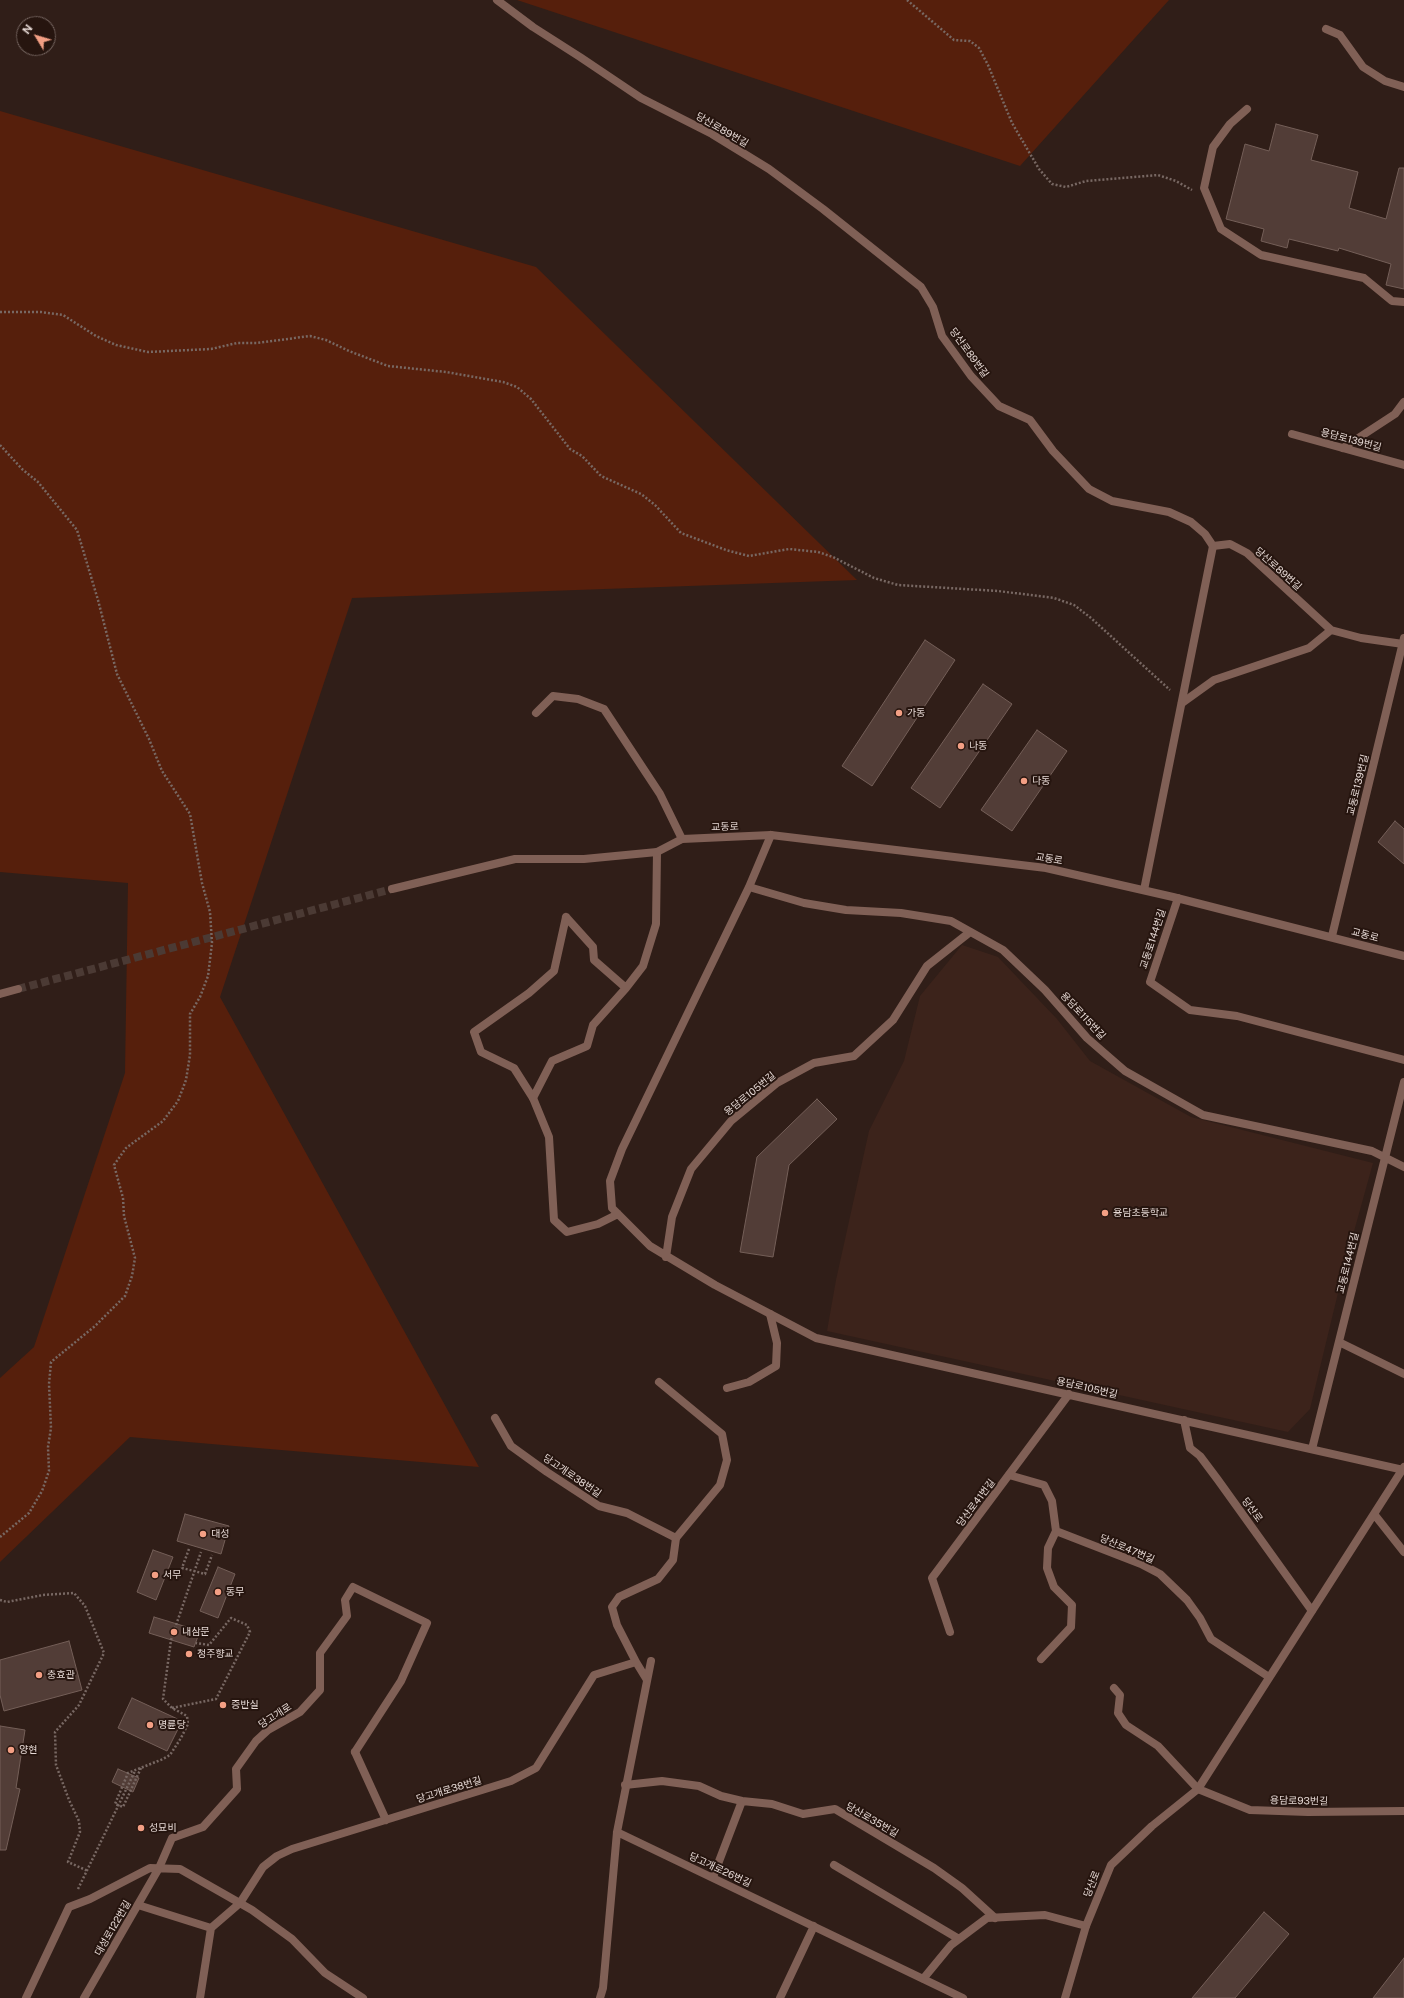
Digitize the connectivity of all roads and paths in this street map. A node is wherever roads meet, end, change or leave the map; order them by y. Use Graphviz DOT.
graph roads {
  1 [pos="497,0"];
  2 [pos="907,0"];
  3 [pos="1326,29"];
  4 [pos="1404,88"];
  5 [pos="1247,109"];
  6 [pos="1209,200"];
  7 [pos="1404,302"];
  8 [pos="0,312"];
  9 [pos="1404,402"];
  10 [pos="1292,434"];
  11 [pos="0,445"];
  12 [pos="1343,448"];
  13 [pos="1404,465"];
  14 [pos="1213,546"];
  15 [pos="1331,630"];
  16 [pos="1403,641"];
  17 [pos="1174,696"];
  18 [pos="1182,703"];
  19 [pos="536,713"];
  20 [pos="771,835"];
  21 [pos="682,839"];
  22 [pos="657,852"];
  23 [pos="749,887"];
  24 [pos="392,889"];
  25 [pos="1144,890"];
  26 [pos="1178,898"];
  27 [pos="970,932"];
  28 [pos="1332,936"];
  29 [pos="1404,956"];
  30 [pos="626,988"];
  31 [pos="18,989"];
  32 [pos="0,994"];
  33 [pos="1404,1060"];
  34 [pos="1404,1082"];
  35 [pos="533,1098"];
  36 [pos="1385,1158"];
  37 [pos="1404,1167"];
  38 [pos="618,1214"];
  39 [pos="666,1257"];
  40 [pos="770,1314"];
  41 [pos="1339,1342"];
  42 [pos="1404,1374"];
  43 [pos="659,1382"];
  44 [pos="727,1388"];
  45 [pos="1070,1394"];
  46 [pos="495,1418"];
  47 [pos="1184,1420"];
  48 [pos="1312,1449"];
  49 [pos="1404,1469"];
  50 [pos="1009,1475"];
  51 [pos="1374,1514"];
  52 [pos="1056,1531"];
  53 [pos="0,1537"];
  54 [pos="676,1538"];
  55 [pos="189,1549"];
  56 [pos="201,1552"];
  57 [pos="1404,1552"];
  58 [pos="212,1556"];
  59 [pos="194,1572"];
  60 [pos="0,1600"];
  61 [pos="1312,1611"];
  62 [pos="950,1632"];
  63 [pos="196,1643"];
  64 [pos="1041,1659"];
  65 [pos="651,1661"];
  66 [pos="636,1662"];
  67 [pos="1269,1677"];
  68 [pos="647,1680"];
  69 [pos="1114,1688"];
  70 [pos="172,1708"];
  71 [pos="141,1768"];
  72 [pos="135,1770"];
  73 [pos="625,1785"];
  74 [pos="1198,1789"];
  75 [pos="742,1801"];
  76 [pos="119,1806"];
  77 [pos="1404,1811"];
  78 [pos="386,1820"];
  79 [pos="617,1832"];
  80 [pos="834,1865"];
  81 [pos="159,1868"];
  82 [pos="88,1871"];
  83 [pos="713,1877"];
  84 [pos="240,1903"];
  85 [pos="138,1905"];
  86 [pos="69,1907"];
  87 [pos="991,1918"];
  88 [pos="814,1926"];
  89 [pos="1086,1926"];
  90 [pos="211,1928"];
  91 [pos="959,1939"];
  92 [pos="923,1979"];
  93 [pos="86,1997"];
  94 [pos="26,1998"];
  95 [pos="200,1998"];
  96 [pos="363,1998"];
  97 [pos="600,1998"];
  98 [pos="780,1998"];
  99 [pos="963,1998"];
  100 [pos="1065,1998"];
  1 -- 14 [label="street, 당산로89번길"];
  2 -- 6 [label="path"];
  3 -- 4 [label="street"];
  5 -- 6 [label="street"];
  6 -- 7 [label="street"];
  8 -- 17 [label="path"];
  9 -- 12 [label="street"];
  10 -- 12 [label="street, 용담로139번길"];
  11 -- 53 [label="path"];
  12 -- 13 [label="street, 용담로139번길"];
  14 -- 15 [label="street, 당산로89번길"];
  14 -- 18 [label="street"];
  15 -- 16 [label="street, 당산로89번길"];
  15 -- 18 [label="street"];
  16 -- 28 [label="street, 교동로139번길"];
  18 -- 25 [label="street"];
  19 -- 21 [label="street"];
  20 -- 21 [label="street, 교동로"];
  20 -- 23 [label="street, 용담로105번길"];
  20 -- 25 [label="street, 교동로"];
  21 -- 22 [label="street, 교동로"];
  22 -- 24 [label="street, 교동로"];
  22 -- 30 [label="street"];
  23 -- 27 [label="street, 용담로115번길"];
  23 -- 38 [label="street, 용담로105번길"];
  25 -- 26 [label="street, 교동로"];
  26 -- 28 [label="street, 교동로"];
  26 -- 33 [label="street, 교동로144번길"];
  27 -- 36 [label="street, 용담로115번길"];
  27 -- 39 [label="street, 용담로105번길"];
  28 -- 29 [label="street, 교동로"];
  30 -- 35 [label="street"];
  30 -- 35 [label="street"];
  31 -- 32 [label="street"];
  34 -- 36 [label="street, 교동로144번길"];
  35 -- 38 [label="street"];
  36 -- 37 [label="street, 용담로115번길"];
  36 -- 41 [label="street, 교동로144번길"];
  38 -- 39 [label="street, 용담로105번길"];
  39 -- 40 [label="street, 용담로105번길"];
  40 -- 44 [label="street"];
  40 -- 45 [label="street, 용담로105번길"];
  41 -- 42 [label="street"];
  41 -- 48 [label="street, 교동로144번길"];
  43 -- 54 [label="street"];
  45 -- 47 [label="street, 용담로105번길"];
  45 -- 50 [label="street, 당산로41번길"];
  46 -- 54 [label="street, 당고개로38번길"];
  47 -- 48 [label="street, 용담로105번길"];
  47 -- 61 [label="street, 당산로"];
  48 -- 49 [label="street, 용담로105번길"];
  49 -- 51 [label="street, 당산로"];
  50 -- 52 [label="street"];
  50 -- 62 [label="street, 당산로41번길"];
  51 -- 57 [label="street"];
  51 -- 61 [label="street, 당산로"];
  52 -- 64 [label="street"];
  52 -- 67 [label="street, 당산로47번길"];
  54 -- 66 [label="street"];
  55 -- 59 [label="path"];
  56 -- 59 [label="path"];
  58 -- 59 [label="path"];
  59 -- 70 [label="path"];
  60 -- 82 [label="path"];
  61 -- 67 [label="street, 당산로"];
  63 -- 70 [label="path"];
  65 -- 68 [label="street"];
  66 -- 68 [label="street"];
  66 -- 78 [label="street, 당고개로38번길"];
  67 -- 74 [label="street, 당산로"];
  68 -- 73 [label="street"];
  69 -- 74 [label="street"];
  70 -- 71 [label="path"];
  71 -- 72 [label="path"];
  71 -- 76 [label="path"];
  72 -- 76 [label="path"];
  72 -- 76 [label="path"];
  73 -- 75 [label="street, 당산로35번길"];
  73 -- 79 [label="street"];
  74 -- 77 [label="street, 용담로93번길"];
  74 -- 89 [label="street, 당산로"];
  75 -- 83 [label="street"];
  75 -- 87 [label="street, 당산로35번길"];
  76 -- 82 [label="path"];
  78 -- 81 [label="street, 당고개로"];
  78 -- 84 [label="street, 당고개로38번길"];
  79 -- 83 [label="street, 당고개로26번길"];
  79 -- 97 [label="street"];
  80 -- 91 [label="street"];
  81 -- 84 [label="street"];
  81 -- 85 [label="street, 대성로122번길"];
  81 -- 86 [label="street"];
  82 -- 86 [label="path"];
  83 -- 88 [label="street, 당고개로26번길"];
  84 -- 90 [label="street"];
  84 -- 96 [label="street"];
  85 -- 90 [label="street"];
  85 -- 93 [label="street, 대성로122번길"];
  86 -- 94 [label="street"];
  87 -- 89 [label="street"];
  87 -- 91 [label="street"];
  88 -- 92 [label="street, 당고개로26번길"];
  88 -- 98 [label="street"];
  89 -- 100 [label="street, 당산로"];
  90 -- 95 [label="street"];
  91 -- 92 [label="street"];
  92 -- 99 [label="street, 당고개로26번길"];
}
